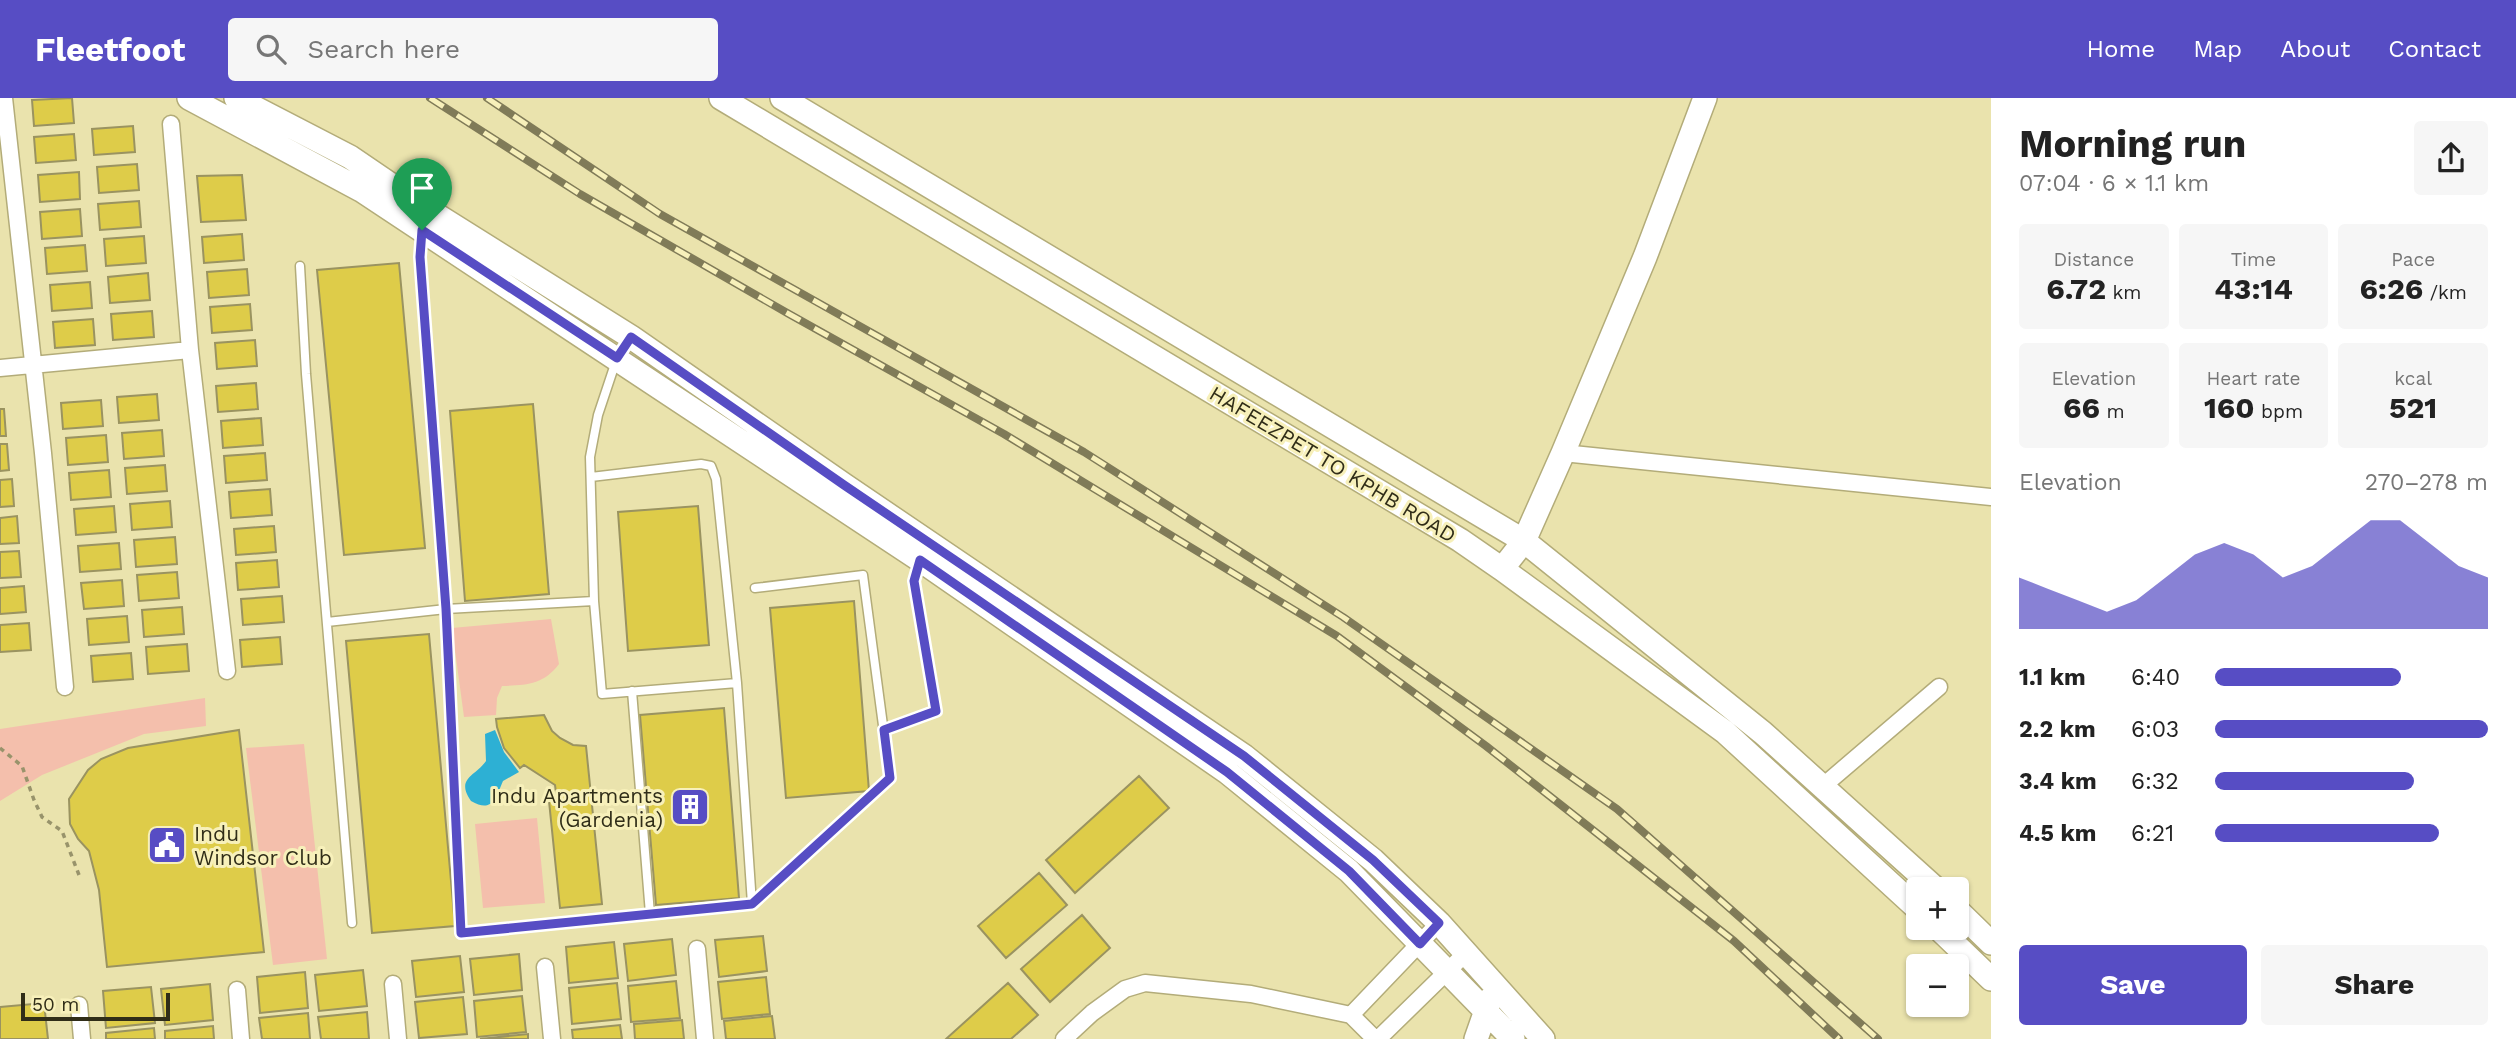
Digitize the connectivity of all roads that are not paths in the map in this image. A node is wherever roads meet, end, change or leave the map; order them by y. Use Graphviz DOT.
graph roads {
  1 [pos="4,98"];
  2 [pos="189,98"];
  3 [pos="236,98"];
  4 [pos="265,98"];
  5 [pos="721,98"];
  6 [pos="782,98"];
  7 [pos="1706,98"];
  8 [pos="278,120"];
  9 [pos="171,124"];
  10 [pos="422,230"];
  11 [pos="300,266"];
  12 [pos="631,337"];
  13 [pos="190,350"];
  14 [pos="617,358"];
  15 [pos="32,365"];
  16 [pos="0,368"];
  17 [pos="1563,453"];
  18 [pos="591,477"];
  19 [pos="1991,497"];
  20 [pos="1524,541"];
  21 [pos="920,560"];
  22 [pos="1502,569"];
  23 [pos="755,588"];
  24 [pos="594,601"];
  25 [pos="446,609"];
  26 [pos="327,622"];
  27 [pos="227,671"];
  28 [pos="737,683"];
  29 [pos="65,687"];
  30 [pos="1940,687"];
  31 [pos="632,691"];
  32 [pos="884,730"];
  33 [pos="1822,788"];
  34 [pos="1922,877"];
  35 [pos="1906,898"];
  36 [pos="752,904"];
  37 [pos="650,914"];
  38 [pos="1969,922"];
  39 [pos="352,923"];
  40 [pos="1439,923"];
  41 [pos="1950,940"];
  42 [pos="1991,943"];
  43 [pos="1420,944"];
  44 [pos="697,949"];
  45 [pos="1466,953"];
  46 [pos="545,967"];
  47 [pos="1447,972"];
  48 [pos="1991,979"];
  49 [pos="393,984"];
  50 [pos="1496,986"];
  51 [pos="237,990"];
  52 [pos="79,1005"];
  53 [pos="1486,1011"];
  54 [pos="1351,1015"];
  55 [pos="1538,1037"];
  56 [pos="82,1039"];
  57 [pos="241,1039"];
  58 [pos="398,1039"];
  59 [pos="552,1039"];
  60 [pos="705,1039"];
  61 [pos="1064,1039"];
  62 [pos="1377,1039"];
  63 [pos="1476,1039"];
  64 [pos="1513,1039"];
  1 -- 15 [label="street"];
  2 -- 10 [label="main road"];
  3 -- 8 [label="main road"];
  4 -- 8 [label="main road"];
  5 -- 22 [label="main road, HAFEEZPET TO KPHB ROAD"];
  6 -- 20 [label="main road"];
  7 -- 17 [label="main road"];
  8 -- 12 [label="main road"];
  9 -- 13 [label="street"];
  10 -- 14 [label="main road"];
  10 -- 25 [label="lane"];
  11 -- 26 [label="lane"];
  12 -- 14 [label="lane"];
  12 -- 40 [label="main road"];
  13 -- 15 [label="street"];
  13 -- 27 [label="street"];
  14 -- 18 [label="lane"];
  14 -- 21 [label="main road"];
  15 -- 16 [label="street"];
  15 -- 29 [label="street"];
  17 -- 19 [label="street"];
  17 -- 20 [label="main road"];
  18 -- 24 [label="lane"];
  18 -- 28 [label="lane"];
  20 -- 22 [label="main road"];
  20 -- 33 [label="main road"];
  21 -- 32 [label="lane"];
  21 -- 43 [label="main road"];
  22 -- 35 [label="main road, HAFEEZPET TO KPHB ROAD"];
  23 -- 32 [label="lane"];
  24 -- 25 [label="lane"];
  24 -- 31 [label="lane"];
  25 -- 26 [label="lane"];
  25 -- 37 [label="lane"];
  26 -- 39 [label="lane"];
  28 -- 31 [label="lane"];
  28 -- 36 [label="lane"];
  30 -- 33 [label="street"];
  31 -- 37 [label="lane"];
  32 -- 36 [label="lane"];
  33 -- 34 [label="main road"];
  36 -- 37 [label="lane"];
  38 -- 42 [label="main road"];
  40 -- 43 [label="street"];
  40 -- 45 [label="main road"];
  41 -- 48 [label="main road"];
  43 -- 47 [label="main road"];
  43 -- 54 [label="street"];
  44 -- 60 [label="street"];
  45 -- 47 [label="street"];
  45 -- 50 [label="main road"];
  46 -- 59 [label="street"];
  47 -- 53 [label="main road"];
  47 -- 62 [label="street"];
  49 -- 58 [label="street"];
  50 -- 53 [label="main road"];
  50 -- 55 [label="main road"];
  51 -- 57 [label="street"];
  52 -- 56 [label="street"];
  53 -- 63 [label="main road"];
  53 -- 64 [label="main road"];
  54 -- 61 [label="street"];
  54 -- 62 [label="street"];
}
